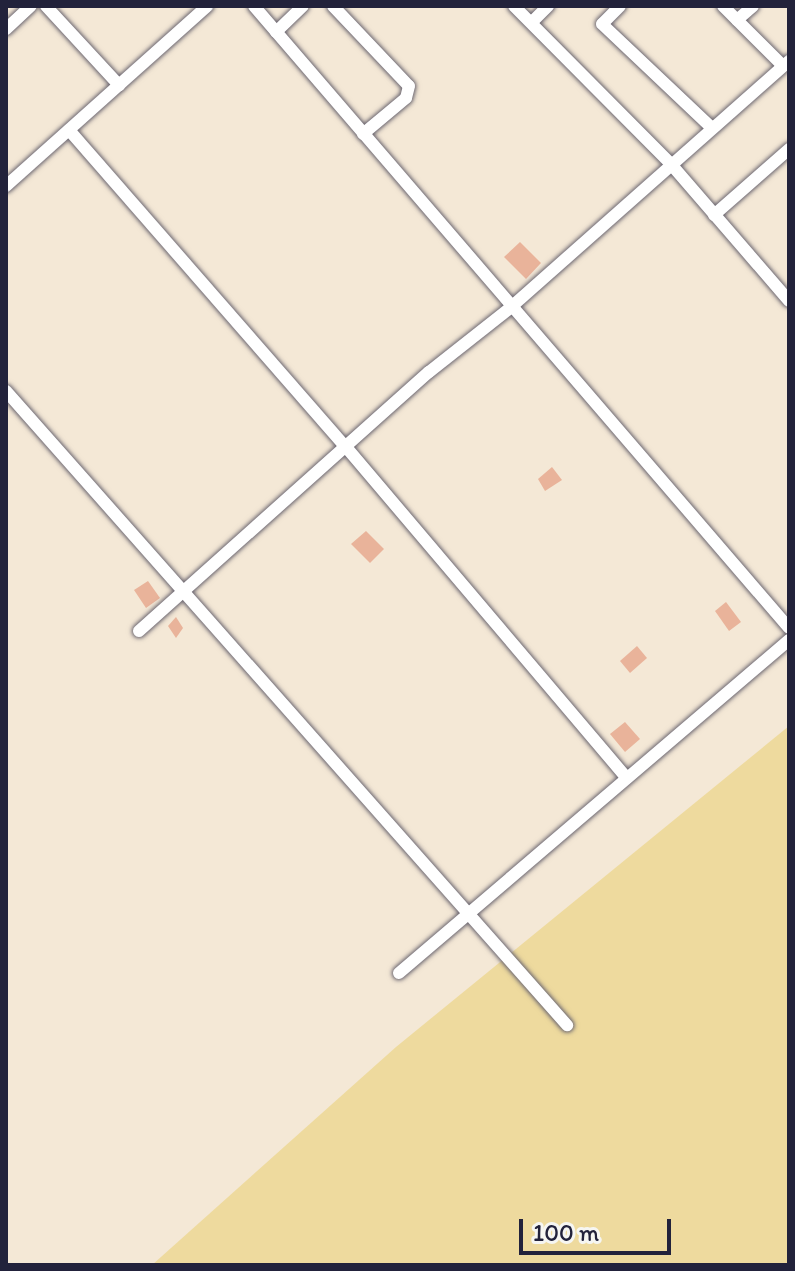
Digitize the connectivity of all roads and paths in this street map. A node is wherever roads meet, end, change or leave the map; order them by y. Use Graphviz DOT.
graph roads {
  1 [pos="31,6"];
  2 [pos="46,6"];
  3 [pos="207,6"];
  4 [pos="254,6"];
  5 [pos="303,6"];
  6 [pos="333,6"];
  7 [pos="514,6"];
  8 [pos="548,6"];
  9 [pos="620,6"];
  10 [pos="723,6"];
  11 [pos="753,6"];
  12 [pos="737,20"];
  13 [pos="532,22"];
  14 [pos="6,29"];
  15 [pos="276,32"];
  16 [pos="786,63"];
  17 [pos="119,85"];
  18 [pos="711,127"];
  19 [pos="69,130"];
  20 [pos="363,134"];
  21 [pos="789,149"];
  22 [pos="670,163"];
  23 [pos="6,186"];
  24 [pos="714,215"];
  25 [pos="789,301"];
  26 [pos="510,308"];
  27 [pos="6,391"];
  28 [pos="346,447"];
  29 [pos="184,591"];
  30 [pos="789,628"];
  31 [pos="139,631"];
  32 [pos="789,640"];
  33 [pos="627,778"];
  34 [pos="470,912"];
  35 [pos="399,973"];
  36 [pos="567,1025"];
  1 -- 14 [label="street"];
  2 -- 17 [label="street"];
  3 -- 17 [label="street"];
  4 -- 15 [label="street"];
  5 -- 15 [label="street"];
  6 -- 20 [label="street"];
  7 -- 13 [label="street"];
  8 -- 13 [label="street"];
  9 -- 18 [label="street"];
  10 -- 12 [label="street"];
  11 -- 12 [label="street"];
  12 -- 16 [label="street"];
  13 -- 22 [label="street"];
  15 -- 20 [label="street"];
  16 -- 18 [label="street"];
  17 -- 19 [label="street"];
  18 -- 22 [label="street"];
  19 -- 23 [label="street"];
  19 -- 28 [label="street"];
  20 -- 26 [label="street"];
  21 -- 24 [label="street"];
  22 -- 24 [label="street"];
  22 -- 26 [label="street"];
  24 -- 25 [label="street"];
  26 -- 28 [label="street"];
  26 -- 30 [label="street"];
  27 -- 29 [label="street"];
  28 -- 29 [label="street"];
  28 -- 33 [label="street"];
  29 -- 31 [label="street"];
  29 -- 34 [label="street"];
  32 -- 33 [label="street"];
  33 -- 34 [label="street"];
  34 -- 35 [label="street"];
  34 -- 36 [label="street"];
}
